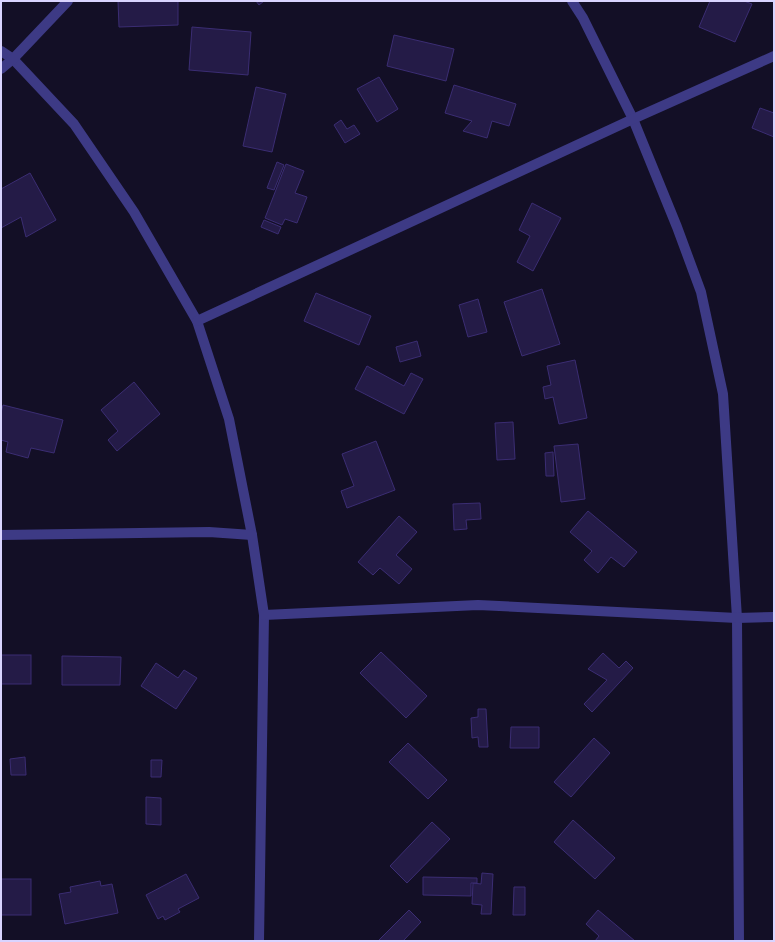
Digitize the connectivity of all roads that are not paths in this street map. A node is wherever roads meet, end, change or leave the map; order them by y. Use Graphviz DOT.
graph roads {
  1 [pos="68,1"];
  2 [pos="572,1"];
  3 [pos="1,51"];
  4 [pos="774,56"];
  5 [pos="13,59"];
  6 [pos="1,69"];
  7 [pos="633,119"];
  8 [pos="197,321"];
  9 [pos="1,535"];
  10 [pos="252,535"];
  11 [pos="264,615"];
  12 [pos="774,617"];
  13 [pos="737,618"];
  14 [pos="259,941"];
  15 [pos="739,941"];
  1 -- 5 [label="street"];
  2 -- 7 [label="street"];
  3 -- 5 [label="street"];
  4 -- 7 [label="street"];
  5 -- 6 [label="street"];
  5 -- 8 [label="street"];
  7 -- 8 [label="street"];
  7 -- 13 [label="street"];
  8 -- 10 [label="street"];
  9 -- 10 [label="street"];
  10 -- 11 [label="street"];
  11 -- 13 [label="street"];
  11 -- 14 [label="street"];
  12 -- 13 [label="street"];
  13 -- 15 [label="street"];
}
